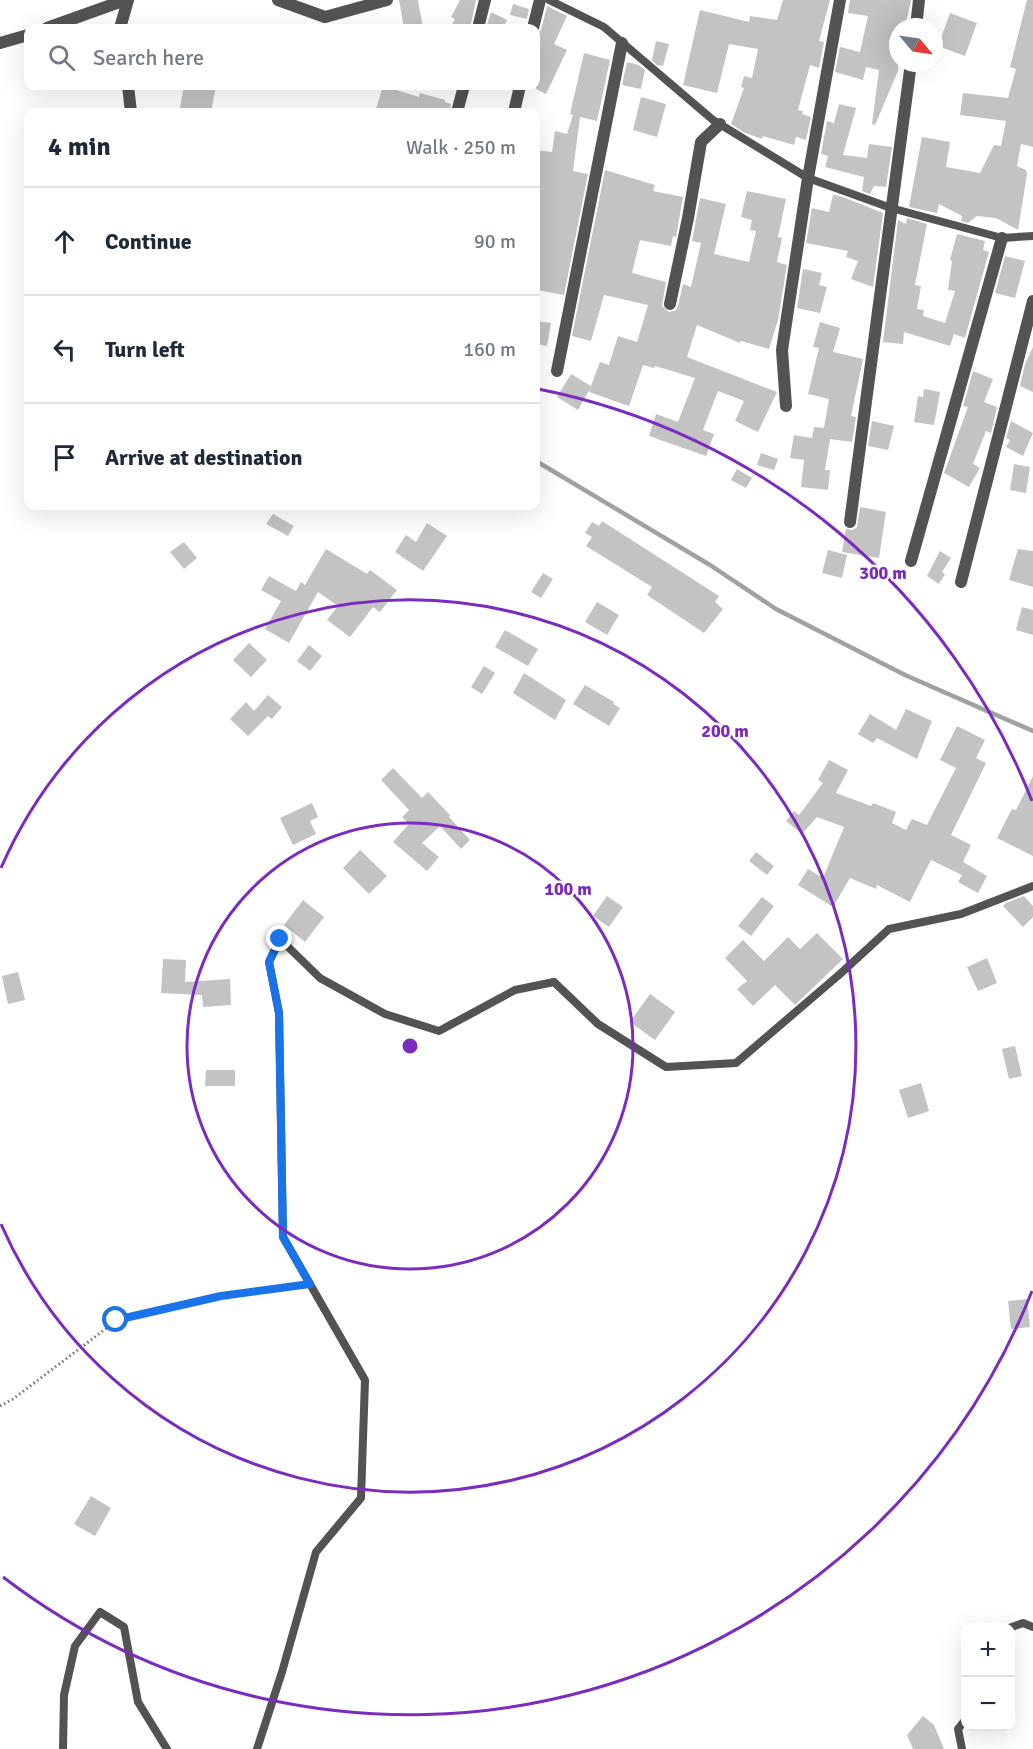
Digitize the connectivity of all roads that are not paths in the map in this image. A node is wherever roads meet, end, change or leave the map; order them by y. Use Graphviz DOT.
graph roads {
  1 [pos="127,0"];
  2 [pos="278,0"];
  3 [pos="387,0"];
  4 [pos="485,0"];
  5 [pos="540,0"];
  6 [pos="549,0"];
  7 [pos="840,0"];
  8 [pos="919,0"];
  9 [pos="917,18"];
  10 [pos="58,24"];
  11 [pos="121,24"];
  12 [pos="479,24"];
  13 [pos="534,24"];
  14 [pos="24,36"];
  15 [pos="0,42"];
  16 [pos="622,43"];
  17 [pos="910,72"];
  18 [pos="128,90"];
  19 [pos="463,90"];
  20 [pos="519,90"];
  21 [pos="131,108"];
  22 [pos="458,108"];
  23 [pos="515,108"];
  24 [pos="720,124"];
  25 [pos="808,178"];
  26 [pos="891,208"];
  27 [pos="1033,237"];
  28 [pos="1002,238"];
  29 [pos="1033,301"];
  30 [pos="670,304"];
  31 [pos="557,370"];
  32 [pos="786,406"];
  33 [pos="850,522"];
  34 [pos="911,561"];
  35 [pos="961,582"];
  36 [pos="1033,886"];
  37 [pos="1015,1626"];
  38 [pos="1033,1627"];
  39 [pos="961,1725"];
  40 [pos="63,1749"];
  41 [pos="167,1749"];
  42 [pos="257,1749"];
  43 [pos="962,1749"];
  1 -- 10 [label="street"];
  1 -- 11 [label="street"];
  2 -- 3 [label="street"];
  4 -- 12 [label="street"];
  5 -- 13 [label="street"];
  6 -- 16 [label="lane"];
  7 -- 25 [label="street"];
  8 -- 9 [label="street"];
  14 -- 15 [label="street"];
  16 -- 24 [label="lane"];
  16 -- 31 [label="street"];
  17 -- 26 [label="street"];
  18 -- 21 [label="street"];
  19 -- 22 [label="street"];
  20 -- 23 [label="street"];
  24 -- 25 [label="lane"];
  24 -- 30 [label="street"];
  25 -- 26 [label="lane"];
  25 -- 32 [label="street"];
  26 -- 28 [label="lane"];
  26 -- 33 [label="street"];
  27 -- 28 [label="lane"];
  28 -- 34 [label="street"];
  29 -- 35 [label="street"];
  36 -- 42 [label="lane"];
  37 -- 38 [label="lane"];
  39 -- 43 [label="lane"];
  40 -- 41 [label="lane"];
}
